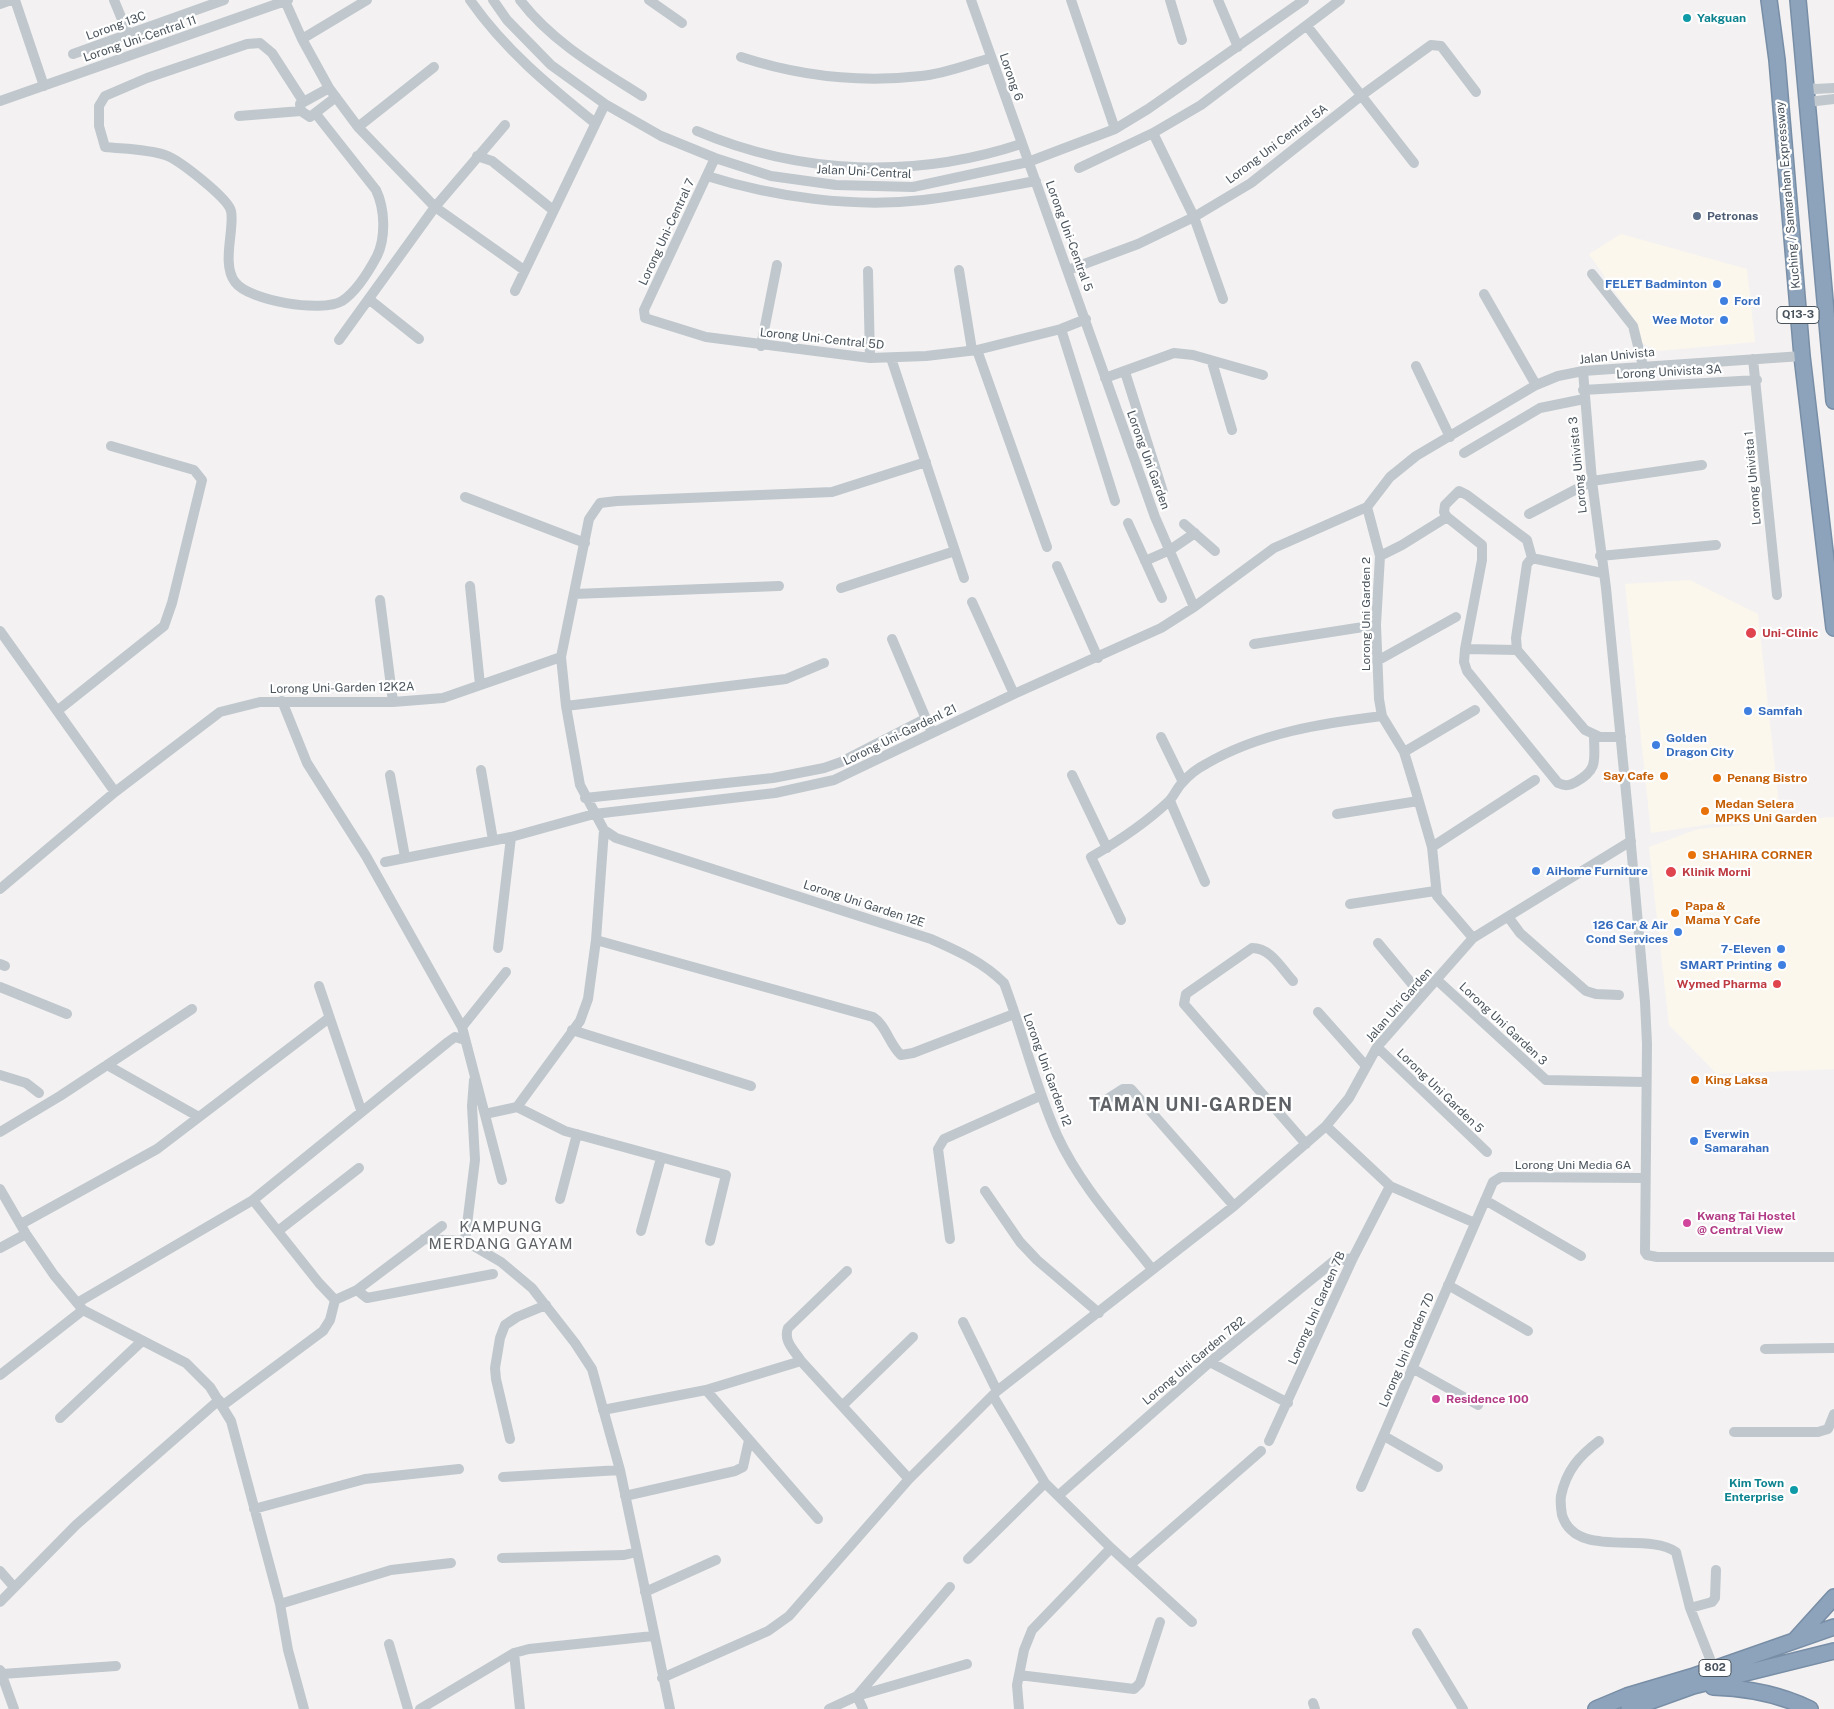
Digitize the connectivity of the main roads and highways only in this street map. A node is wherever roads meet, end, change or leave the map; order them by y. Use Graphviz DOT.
graph roads {
  1 [pos="1769,0"];
  2 [pos="1798,0"];
  3 [pos="1834,401"];
  4 [pos="1834,628"];
  5 [pos="1834,1597"];
  6 [pos="1834,1627"];
  7 [pos="1794,1640"];
  8 [pos="1834,1651"];
  9 [pos="1693,1686"];
  10 [pos="1596,1709"];
  11 [pos="1629,1709"];
  12 [pos="1810,1709"];
  1 -- 4 [label="highway, Kuching / Samarahan Expressway / Q13-3"];
  2 -- 3 [label="highway, Q13-3"];
  5 -- 7 [label="highway"];
  6 -- 7 [label="highway, 802"];
  7 -- 10 [label="highway, 802"];
  8 -- 9 [label="highway, 802"];
  9 -- 11 [label="highway, 802"];
  9 -- 12 [label="highway"];
}
